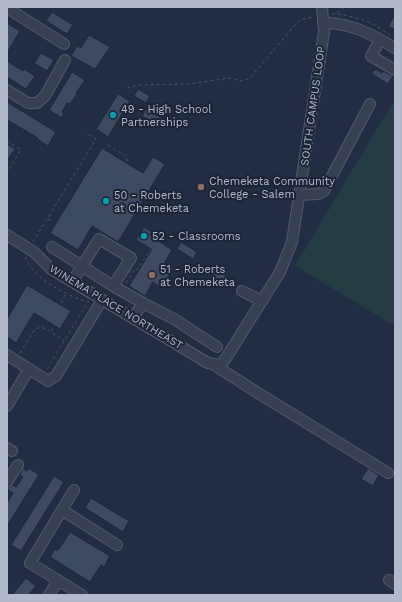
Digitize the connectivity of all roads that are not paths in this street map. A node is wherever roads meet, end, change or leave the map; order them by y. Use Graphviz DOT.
graph roads {
  1 [pos="7,8"];
  2 [pos="323,16"];
  3 [pos="380,40"];
  4 [pos="64,44"];
  5 [pos="394,46"];
  6 [pos="66,60"];
  7 [pos="395,70"];
  8 [pos="7,90"];
  9 [pos="370,104"];
  10 [pos="300,195"];
  11 [pos="7,235"];
  12 [pos="52,247"];
  13 [pos="82,266"];
  14 [pos="72,282"];
  15 [pos="123,286"];
  16 [pos="242,291"];
  17 [pos="102,300"];
  18 [pos="262,301"];
  19 [pos="143,303"];
  20 [pos="134,318"];
  21 [pos="217,347"];
  22 [pos="7,355"];
  23 [pos="211,364"];
  24 [pos="29,369"];
  25 [pos="7,406"];
  26 [pos="18,465"];
  27 [pos="388,472"];
  28 [pos="7,482"];
  29 [pos="74,490"];
  30 [pos="62,510"];
  31 [pos="117,546"];
  32 [pos="58,580"];
  33 [pos="49,595"];
  34 [pos="82,595"];
  1 -- 4 [label="street"];
  2 -- 3 [label="street"];
  2 -- 10 [label="street, SOUTH CAMPUS LOOP"];
  3 -- 5 [label="street"];
  3 -- 7 [label="street"];
  6 -- 8 [label="street"];
  9 -- 10 [label="street"];
  10 -- 18 [label="street, SOUTH CAMPUS LOOP"];
  11 -- 14 [label="street, WINEMA PLACE NORTHEAST"];
  12 -- 13 [label="street"];
  13 -- 14 [label="street"];
  13 -- 15 [label="street"];
  13 -- 15 [label="street"];
  14 -- 17 [label="street, WINEMA PLACE NORTHEAST"];
  15 -- 19 [label="street"];
  16 -- 18 [label="street"];
  17 -- 20 [label="street, WINEMA PLACE NORTHEAST"];
  17 -- 24 [label="street"];
  18 -- 23 [label="street, SOUTH CAMPUS LOOP"];
  19 -- 20 [label="street"];
  19 -- 21 [label="street"];
  20 -- 23 [label="street, WINEMA PLACE NORTHEAST"];
  22 -- 24 [label="street"];
  23 -- 27 [label="street, WINEMA PLACE NORTHEAST"];
  24 -- 25 [label="street"];
  26 -- 28 [label="street"];
  29 -- 30 [label="street"];
  30 -- 31 [label="street"];
  30 -- 32 [label="street"];
  32 -- 33 [label="street"];
  32 -- 34 [label="street"];
}
